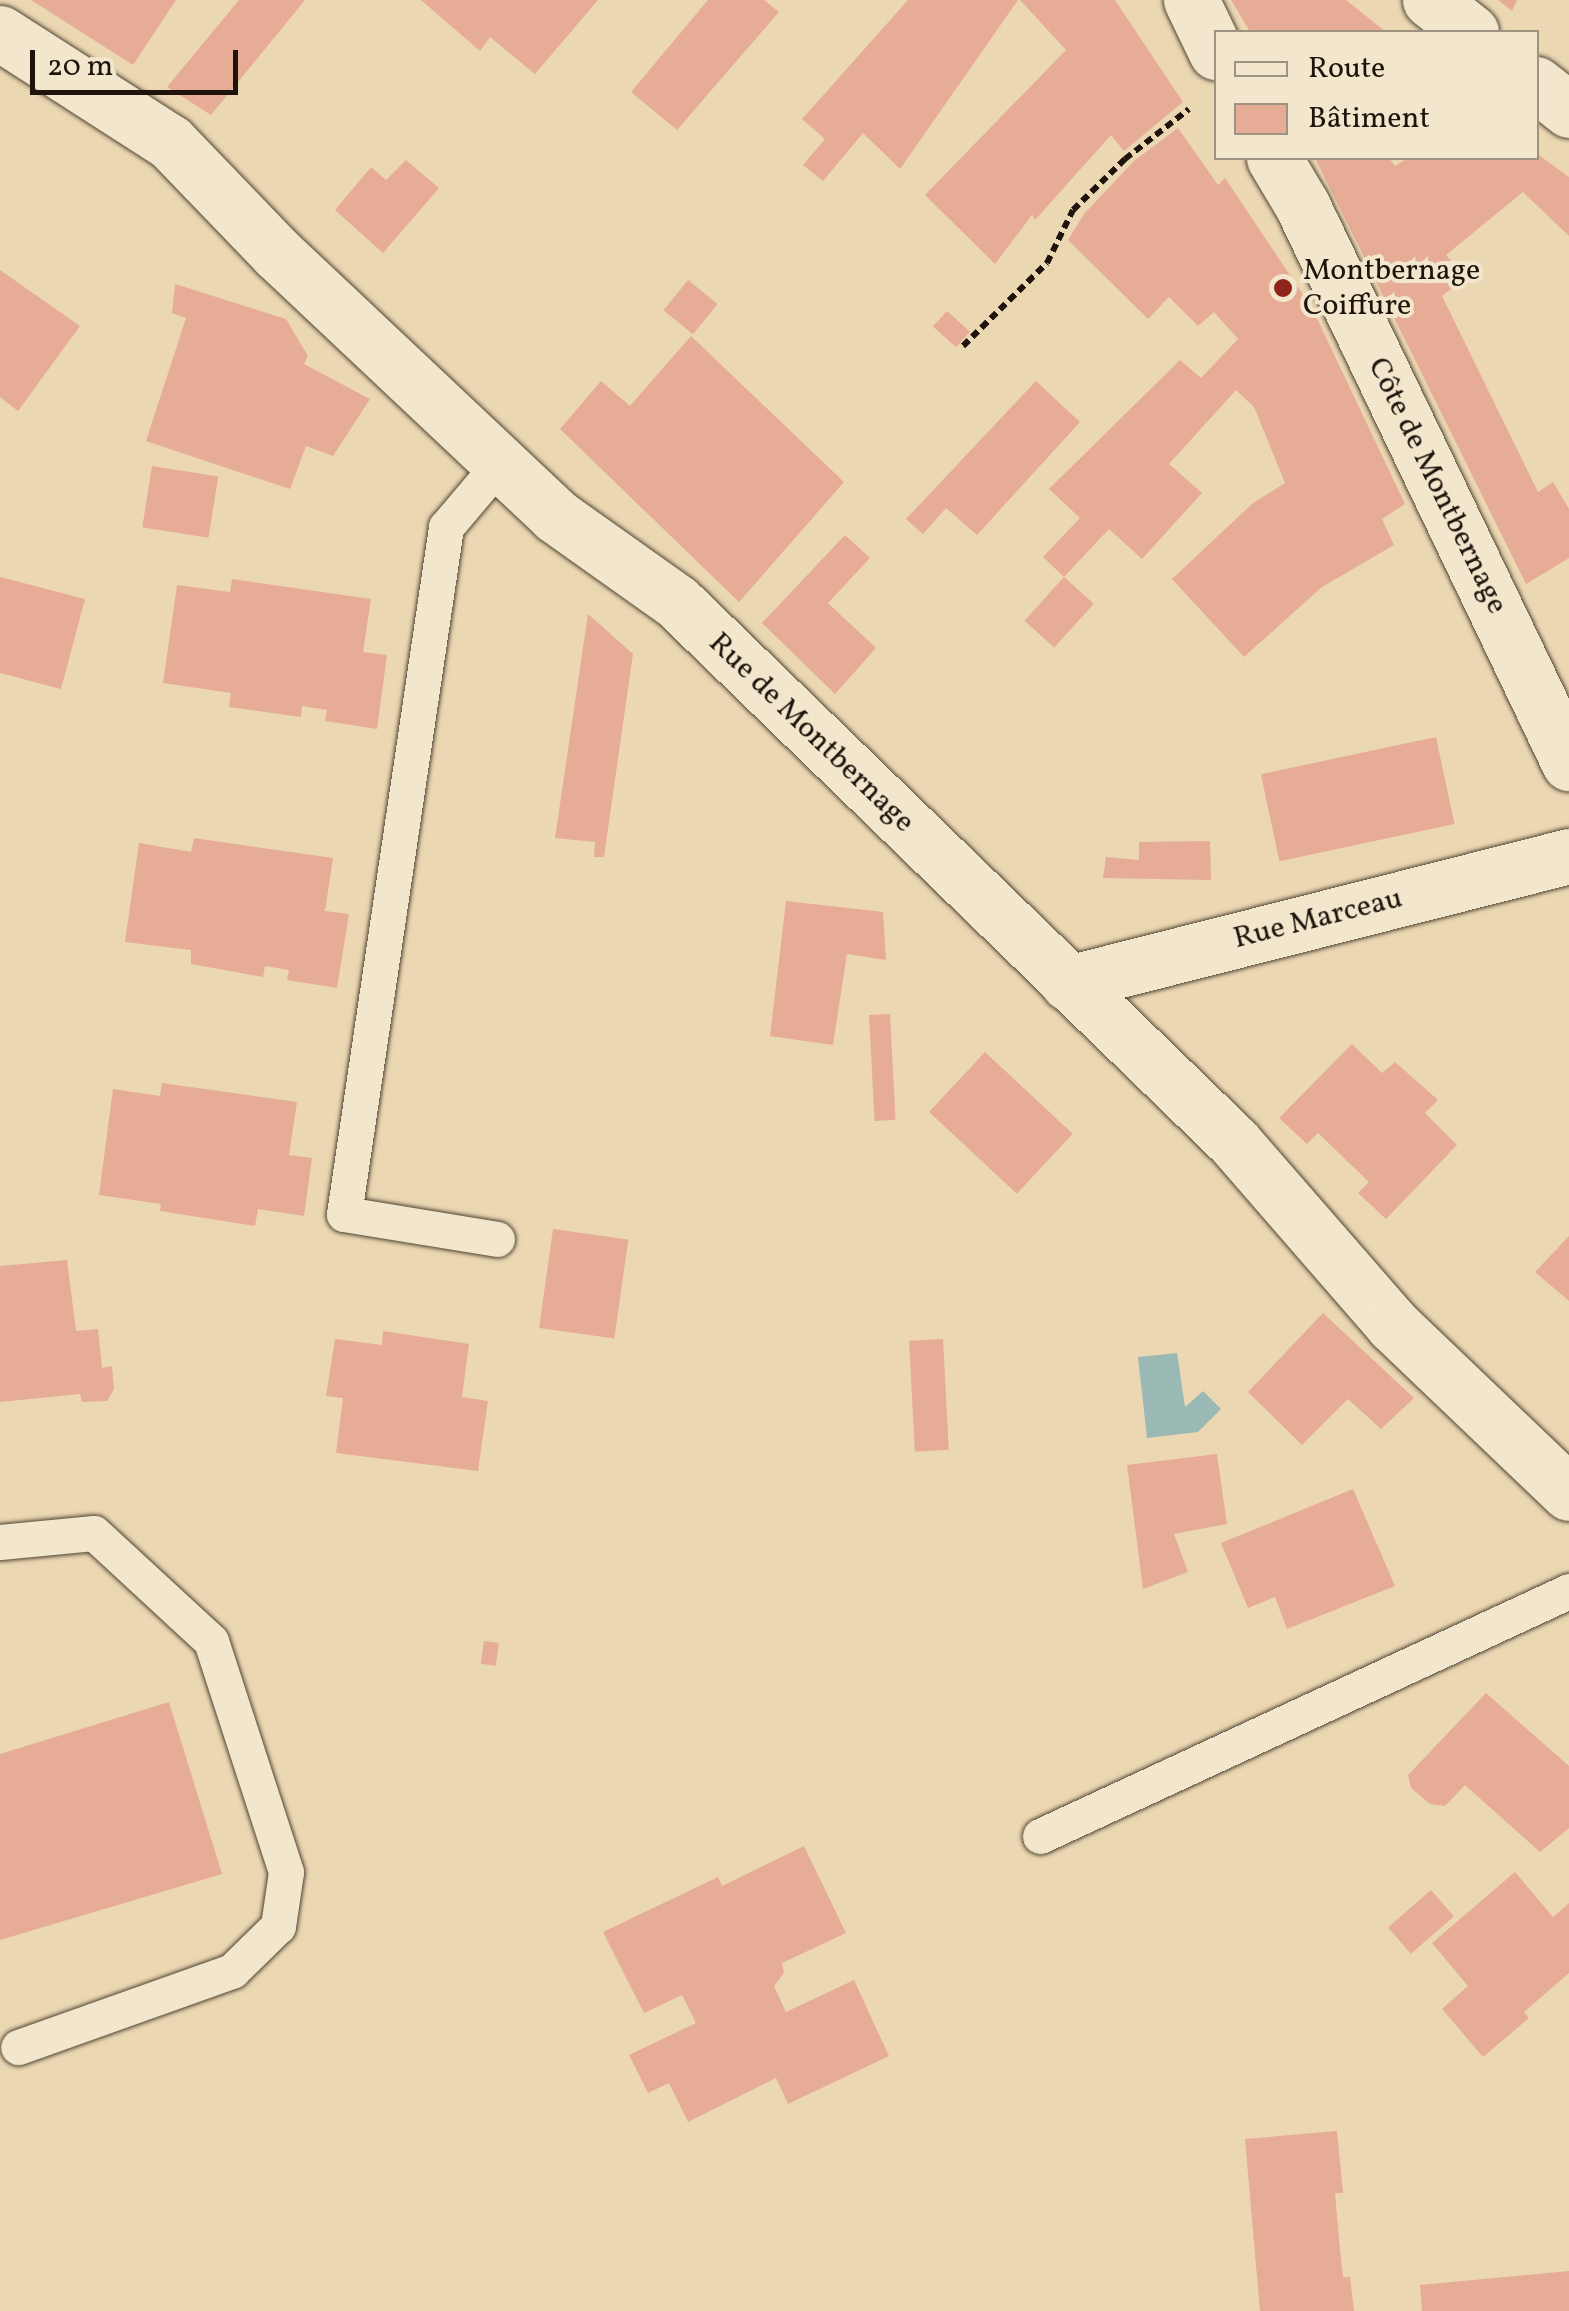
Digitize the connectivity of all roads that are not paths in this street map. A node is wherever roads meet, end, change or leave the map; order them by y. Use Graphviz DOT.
graph roads {
  1 [pos="1191,0"];
  2 [pos="1430,0"];
  3 [pos="1468,30"];
  4 [pos="0,34"];
  5 [pos="1209,78"];
  6 [pos="1539,86"];
  7 [pos="1569,110"];
  8 [pos="1275,160"];
  9 [pos="500,463"];
  10 [pos="1569,763"];
  11 [pos="1569,856"];
  12 [pos="1068,983"];
  13 [pos="497,1240"];
  14 [pos="1569,1492"];
  15 [pos="0,1542"];
  16 [pos="1569,1591"];
  17 [pos="1040,1836"];
  18 [pos="18,2047"];
  1 -- 5 [label="street"];
  2 -- 3 [label="street"];
  4 -- 9 [label="street, Rue de Montbernage"];
  6 -- 7 [label="street"];
  8 -- 10 [label="street, Côte de Montbernage"];
  9 -- 12 [label="street, Rue de Montbernage"];
  9 -- 13 [label="lane"];
  11 -- 12 [label="street, Rue Marceau"];
  12 -- 14 [label="street, Rue de Montbernage"];
  15 -- 18 [label="lane"];
  16 -- 17 [label="lane"];
}
